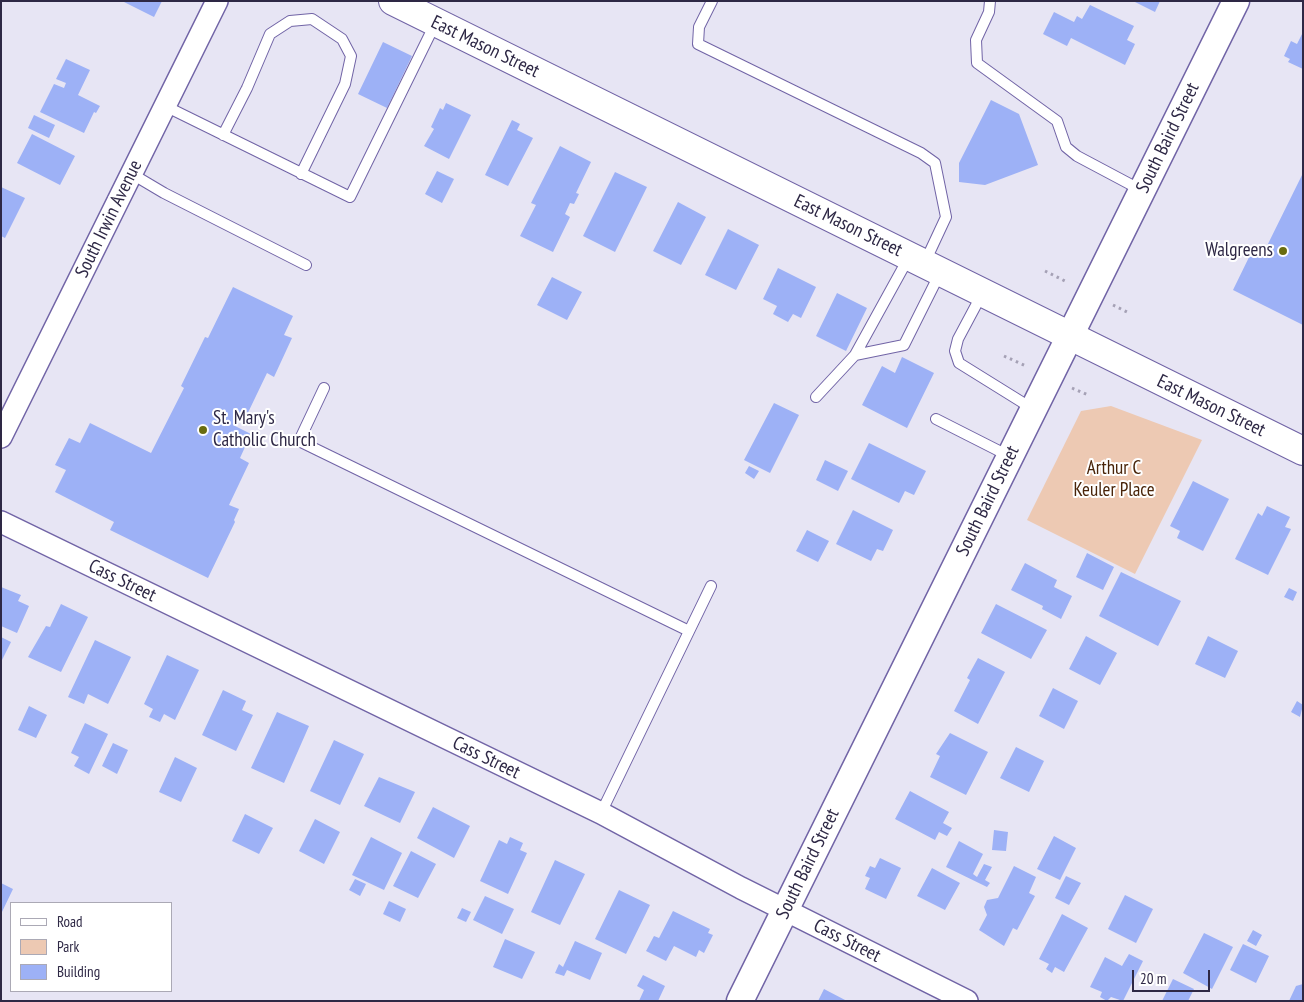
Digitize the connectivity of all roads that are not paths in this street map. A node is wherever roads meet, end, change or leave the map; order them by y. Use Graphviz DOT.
graph roads {
  1 [pos="217,1"];
  2 [pos="393,1"];
  3 [pos="712,1"];
  4 [pos="990,1"];
  5 [pos="1236,1"];
  6 [pos="436,22"];
  7 [pos="165,106"];
  8 [pos="223,135"];
  9 [pos="132,174"];
  10 [pos="300,174"];
  11 [pos="1142,191"];
  12 [pos="925,264"];
  13 [pos="306,265"];
  14 [pos="983,293"];
  15 [pos="1070,336"];
  16 [pos="855,355"];
  17 [pos="324,388"];
  18 [pos="816,397"];
  19 [pos="1034,409"];
  20 [pos="936,418"];
  21 [pos="1,437"];
  22 [pos="1303,451"];
  23 [pos="1010,456"];
  24 [pos="1,522"];
  25 [pos="711,586"];
  26 [pos="689,631"];
  27 [pos="601,813"];
  28 [pos="785,910"];
  29 [pos="740,1001"];
  30 [pos="967,1001"];
  1 -- 7 [label="street, South Irwin Avenue"];
  2 -- 6 [label="main road, East Mason Street"];
  3 -- 12 [label="lane"];
  4 -- 11 [label="lane"];
  5 -- 11 [label="street, South Baird Street"];
  6 -- 10 [label="lane"];
  6 -- 12 [label="main road, East Mason Street"];
  7 -- 8 [label="lane"];
  7 -- 9 [label="street, South Irwin Avenue"];
  8 -- 10 [label="lane"];
  8 -- 10 [label="lane"];
  9 -- 13 [label="lane"];
  9 -- 21 [label="street, South Irwin Avenue"];
  11 -- 15 [label="street, South Baird Street"];
  12 -- 14 [label="main road, East Mason Street"];
  12 -- 16 [label="lane"];
  12 -- 16 [label="lane"];
  14 -- 15 [label="main road, East Mason Street"];
  14 -- 19 [label="lane"];
  15 -- 19 [label="street, South Baird Street"];
  15 -- 22 [label="main road, East Mason Street"];
  16 -- 18 [label="lane"];
  17 -- 26 [label="lane"];
  19 -- 23 [label="street, South Baird Street"];
  20 -- 23 [label="lane"];
  23 -- 28 [label="street, South Baird Street"];
  24 -- 27 [label="street, Cass Street"];
  25 -- 26 [label="lane"];
  26 -- 27 [label="lane"];
  27 -- 28 [label="street, Cass Street"];
  28 -- 29 [label="street, South Baird Street"];
  28 -- 30 [label="street, Cass Street"];
}
